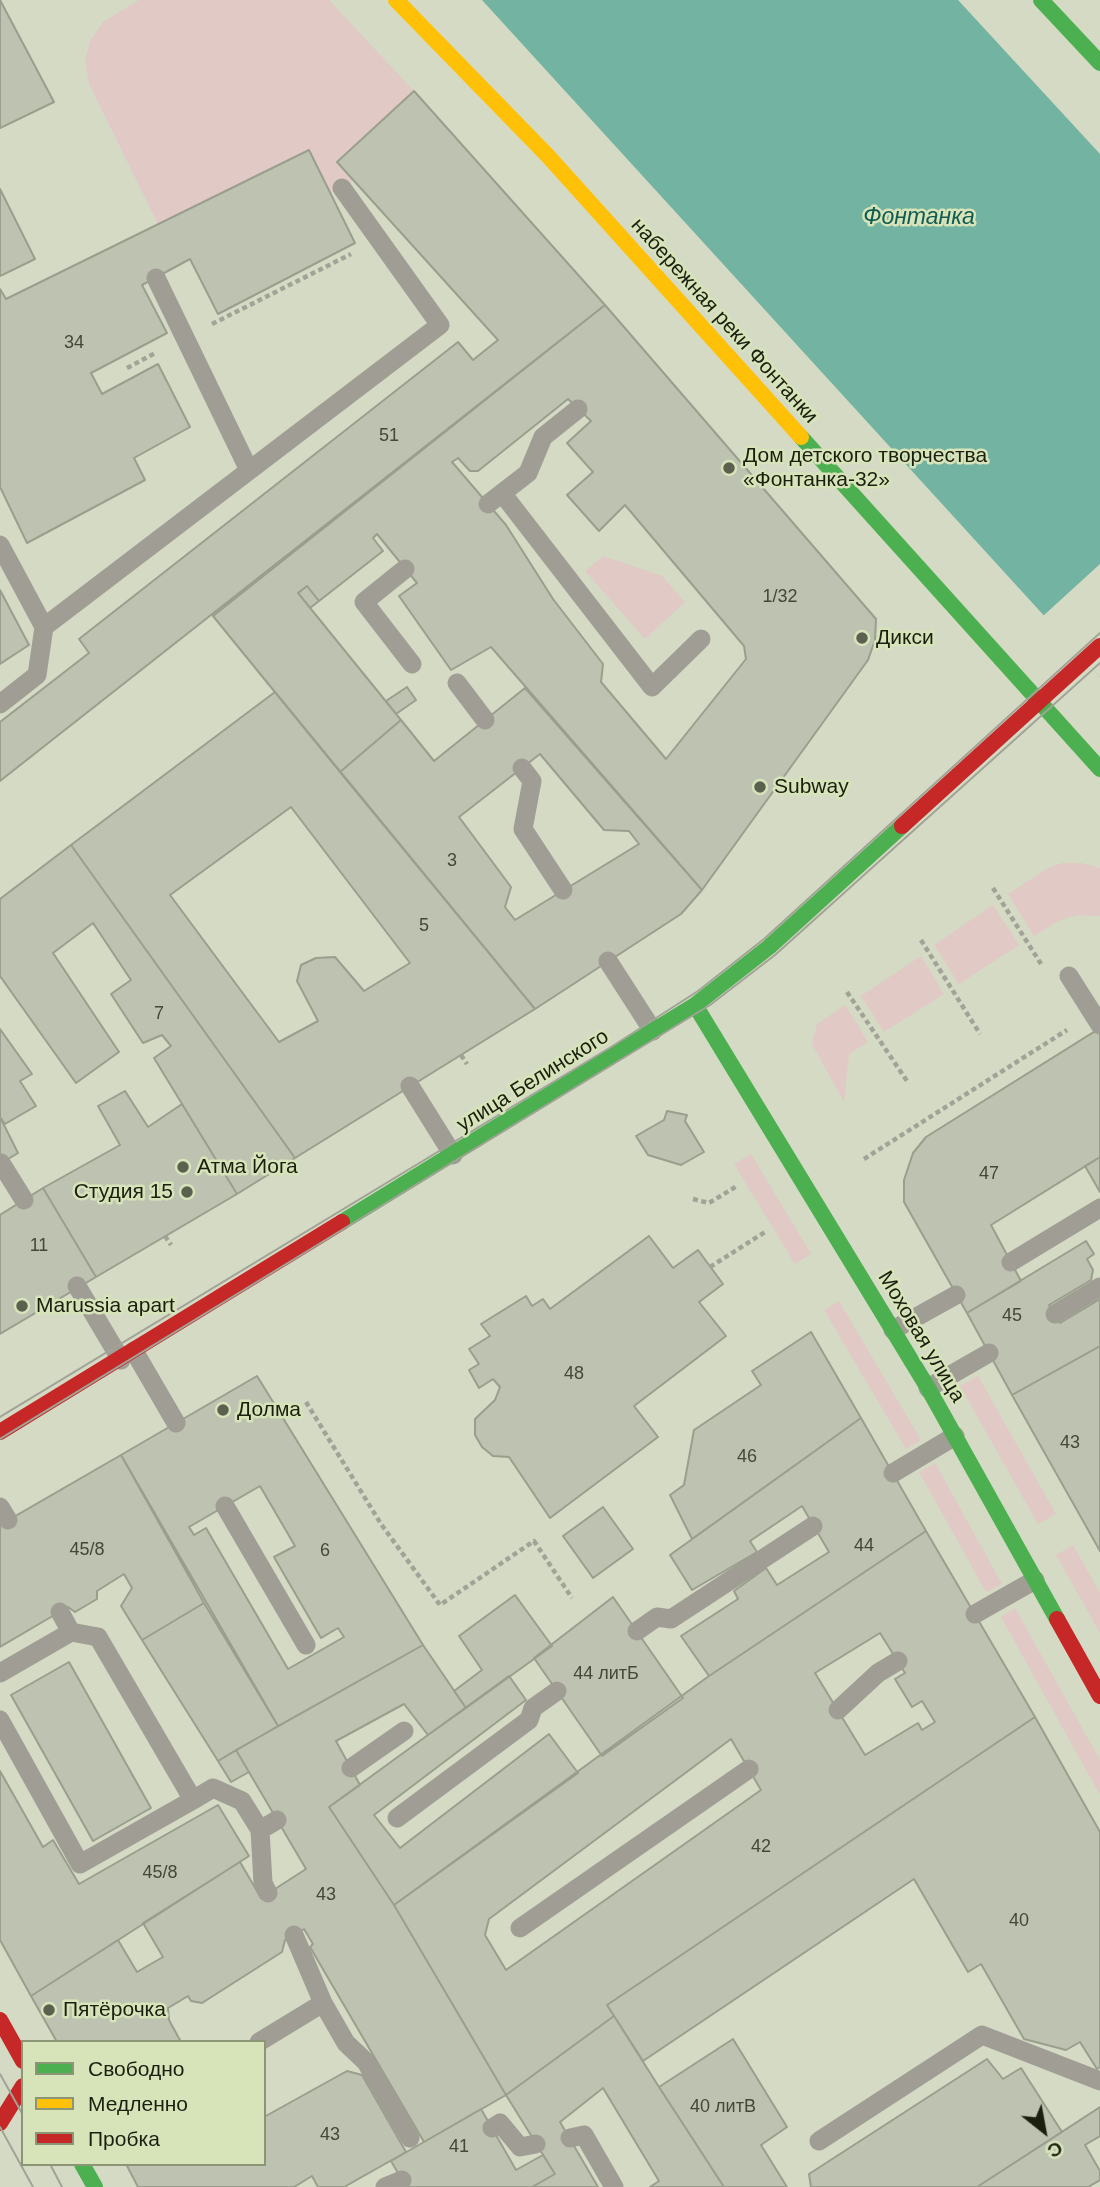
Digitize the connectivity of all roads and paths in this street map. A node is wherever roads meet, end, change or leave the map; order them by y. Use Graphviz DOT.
graph roads {
  1 [pos="396,0"];
  2 [pos="1041,0"];
  3 [pos="1100,63"];
  4 [pos="342,188"];
  5 [pos="378,240"];
  6 [pos="156,278"];
  7 [pos="185,338"];
  8 [pos="127,368"];
  9 [pos="578,409"];
  10 [pos="249,470"];
  11 [pos="0,545"];
  12 [pos="405,569"];
  13 [pos="44,627"];
  14 [pos="701,639"];
  15 [pos="1100,646"];
  16 [pos="412,664"];
  17 [pos="457,683"];
  18 [pos="1040,701"];
  19 [pos="0,704"];
  20 [pos="485,720"];
  21 [pos="522,768"];
  22 [pos="1100,769"];
  23 [pos="993,888"];
  24 [pos="563,890"];
  25 [pos="921,940"];
  26 [pos="608,961"];
  27 [pos="1048,975"];
  28 [pos="1069,976"];
  29 [pos="847,992"];
  30 [pos="695,1005"];
  31 [pos="1096,1019"];
  32 [pos="653,1031"];
  33 [pos="980,1034"];
  34 [pos="461,1055"];
  35 [pos="467,1064"];
  36 [pos="907,1081"];
  37 [pos="411,1086"];
  38 [pos="453,1155"];
  39 [pos="864,1159"];
  40 [pos="1,1163"];
  41 [pos="737,1186"];
  42 [pos="693,1199"];
  43 [pos="24,1200"];
  44 [pos="1100,1208"];
  45 [pos="765,1232"];
  46 [pos="165,1236"];
  47 [pos="171,1245"];
  48 [pos="1011,1262"];
  49 [pos="710,1267"];
  50 [pos="76,1286"];
  51 [pos="1100,1287"];
  52 [pos="956,1294"];
  53 [pos="1055,1314"];
  54 [pos="893,1330"];
  55 [pos="989,1353"];
  56 [pos="128,1355"];
  57 [pos="928,1388"];
  58 [pos="306,1402"];
  59 [pos="176,1423"];
  60 [pos="0,1432"];
  61 [pos="955,1436"];
  62 [pos="893,1473"];
  63 [pos="225,1506"];
  64 [pos="813,1526"];
  65 [pos="1035,1580"];
  66 [pos="572,1598"];
  67 [pos="60,1612"];
  68 [pos="975,1614"];
  69 [pos="637,1631"];
  70 [pos="71,1632"];
  71 [pos="306,1645"];
  72 [pos="898,1661"];
  73 [pos="0,1673"];
  74 [pos="1095,1676"];
  75 [pos="557,1691"];
  76 [pos="1100,1696"];
  77 [pos="838,1710"];
  78 [pos="0,1720"];
  79 [pos="404,1731"];
  80 [pos="351,1768"];
  81 [pos="749,1769"];
  82 [pos="192,1800"];
  83 [pos="397,1818"];
  84 [pos="277,1820"];
  85 [pos="260,1830"];
  86 [pos="268,1893"];
  87 [pos="520,1928"];
  88 [pos="294,1935"];
  89 [pos="323,2003"];
  90 [pos="0,2020"];
  91 [pos="262,2040"];
  92 [pos="21,2057"];
  93 [pos="1100,2081"];
  94 [pos="21,2089"];
  95 [pos="0,2123"];
  96 [pos="492,2128"];
  97 [pos="410,2138"];
  98 [pos="570,2138"];
  99 [pos="819,2141"];
  100 [pos="536,2144"];
  101 [pos="83,2166"];
  102 [pos="95,2187"];
  103 [pos="614,2187"];
  1 -- 18 [label="main road, набережная реки Фонтанки"];
  2 -- 3 [label="main road"];
  4 -- 5 [label="lane"];
  5 -- 7 [label="path"];
  5 -- 10 [label="lane"];
  6 -- 7 [label="lane"];
  7 -- 8 [label="path"];
  7 -- 10 [label="lane"];
  9 -- 14 [label="lane"];
  10 -- 13 [label="lane"];
  11 -- 13 [label="lane"];
  12 -- 16 [label="lane"];
  13 -- 19 [label="lane"];
  15 -- 18 [label="main road, улица Белинского"];
  17 -- 20 [label="lane"];
  18 -- 22 [label="main road, набережная реки Фонтанки"];
  18 -- 30 [label="main road, улица Белинского"];
  21 -- 24 [label="lane"];
  23 -- 27 [label="path"];
  25 -- 33 [label="path"];
  26 -- 32 [label="lane"];
  28 -- 31 [label="lane"];
  29 -- 36 [label="path"];
  30 -- 32 [label="main road, улица Белинского"];
  30 -- 54 [label="main road, Моховая улица"];
  31 -- 39 [label="path"];
  32 -- 38 [label="main road, улица Белинского"];
  34 -- 35 [label="path"];
  37 -- 38 [label="lane"];
  38 -- 56 [label="main road, улица Белинского"];
  40 -- 43 [label="lane"];
  41 -- 42 [label="path"];
  44 -- 48 [label="lane"];
  45 -- 49 [label="path"];
  46 -- 47 [label="path"];
  50 -- 56 [label="lane"];
  51 -- 53 [label="lane"];
  52 -- 54 [label="lane"];
  54 -- 57 [label="main road, Моховая улица"];
  55 -- 57 [label="lane"];
  56 -- 59 [label="lane"];
  56 -- 60 [label="main road, улица Белинского"];
  57 -- 61 [label="main road, Моховая улица"];
  58 -- 66 [label="path"];
  61 -- 62 [label="lane"];
  61 -- 65 [label="main road, Моховая улица"];
  63 -- 71 [label="lane"];
  64 -- 69 [label="lane"];
  65 -- 68 [label="lane"];
  65 -- 74 [label="main road, Моховая улица"];
  67 -- 70 [label="lane"];
  70 -- 73 [label="lane"];
  70 -- 82 [label="lane"];
  72 -- 77 [label="lane"];
  74 -- 76 [label="main road, Моховая улица"];
  75 -- 83 [label="lane"];
  78 -- 82 [label="lane"];
  79 -- 80 [label="lane"];
  81 -- 87 [label="lane"];
  82 -- 85 [label="lane"];
  84 -- 85 [label="lane"];
  85 -- 86 [label="lane"];
  88 -- 89 [label="lane"];
  89 -- 91 [label="lane"];
  89 -- 97 [label="lane"];
  90 -- 92 [label="main road"];
  93 -- 99 [label="lane"];
  94 -- 95 [label="main road"];
  96 -- 100 [label="lane"];
  98 -- 103 [label="lane"];
  101 -- 102 [label="main road"];
}
